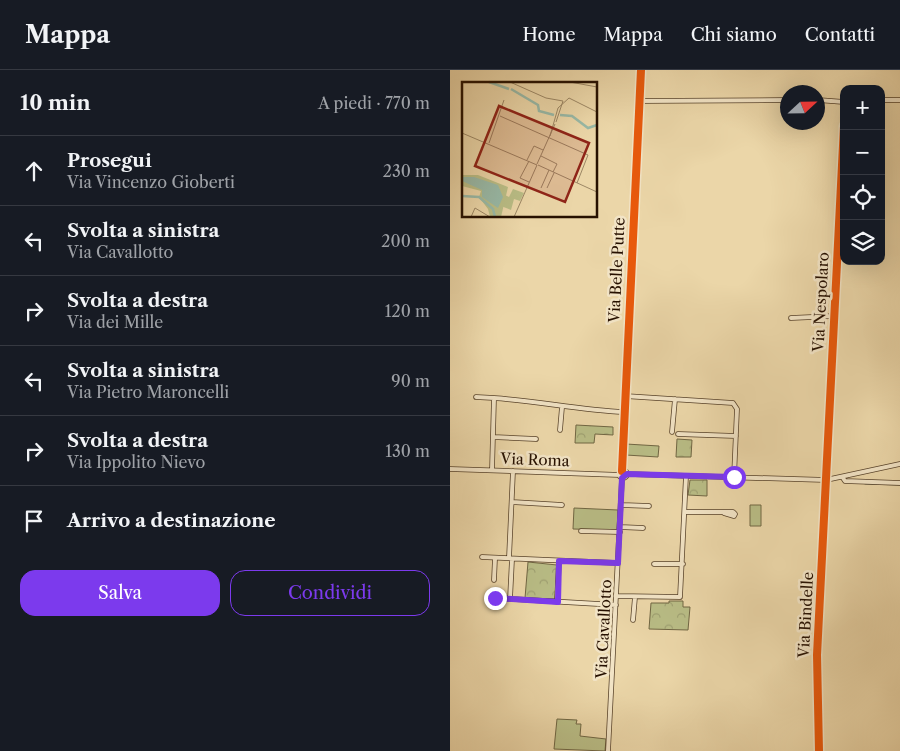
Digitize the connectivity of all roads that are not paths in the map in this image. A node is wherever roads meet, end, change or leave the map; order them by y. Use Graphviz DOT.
graph roads {
  1 [pos="641,70"];
  2 [pos="780,100"];
  3 [pos="885,100"];
  4 [pos="900,100"];
  5 [pos="640,101"];
  6 [pos="825,101"];
  7 [pos="840,103"];
  8 [pos="844,130"];
  9 [pos="834,316"];
  10 [pos="790,318"];
  11 [pos="625,396"];
  12 [pos="476,397"];
  13 [pos="494,398"];
  14 [pos="675,399"];
  15 [pos="562,407"];
  16 [pos="624,412"];
  17 [pos="560,430"];
  18 [pos="672,432"];
  19 [pos="678,434"];
  20 [pos="736,436"];
  21 [pos="493,438"];
  22 [pos="536,439"];
  23 [pos="900,464"];
  24 [pos="450,469"];
  25 [pos="492,470"];
  26 [pos="514,471"];
  27 [pos="621,474"];
  28 [pos="686,476"];
  29 [pos="734,477"];
  30 [pos="843,478"];
  31 [pos="826,480"];
  32 [pos="900,482"];
  33 [pos="512,502"];
  34 [pos="622,504"];
  35 [pos="562,505"];
  36 [pos="650,506"];
  37 [pos="685,512"];
  38 [pos="724,513"];
  39 [pos="620,526"];
  40 [pos="643,528"];
  41 [pos="580,531"];
  42 [pos="620,532"];
  43 [pos="482,557"];
  44 [pos="495,558"];
  45 [pos="510,558"];
  46 [pos="559,561"];
  47 [pos="618,563"];
  48 [pos="654,564"];
  49 [pos="683,564"];
  50 [pos="494,580"];
  51 [pos="617,596"];
  52 [pos="635,597"];
  53 [pos="495,598"];
  54 [pos="510,599"];
  55 [pos="558,602"];
  56 [pos="616,605"];
  57 [pos="633,620"];
  58 [pos="608,751"];
  59 [pos="819,751"];
  1 -- 5 [label="street, Via Belle Putte"];
  2 -- 5 [label="street"];
  3 -- 4 [label="street"];
  5 -- 11 [label="street, Via Belle Putte"];
  6 -- 7 [label="street"];
  8 -- 9 [label="street, Via Nespolaro"];
  9 -- 10 [label="street"];
  9 -- 31 [label="street, Via Nespolaro"];
  11 -- 14 [label="street"];
  11 -- 16 [label="street, Via Belle Putte"];
  12 -- 13 [label="street"];
  13 -- 15 [label="street"];
  13 -- 21 [label="street"];
  14 -- 18 [label="street"];
  14 -- 20 [label="street"];
  15 -- 16 [label="street"];
  15 -- 17 [label="street"];
  16 -- 27 [label="street, Via Belle Putte"];
  19 -- 20 [label="street"];
  20 -- 29 [label="street"];
  21 -- 22 [label="street"];
  21 -- 25 [label="street"];
  23 -- 30 [label="street"];
  24 -- 25 [label="street, Via Roma"];
  25 -- 26 [label="street, Via Roma"];
  26 -- 27 [label="street, Via Roma"];
  26 -- 33 [label="street"];
  27 -- 28 [label="street"];
  27 -- 34 [label="street, Via Cavallotto"];
  28 -- 29 [label="street"];
  28 -- 37 [label="street"];
  29 -- 31 [label="street"];
  30 -- 31 [label="street"];
  30 -- 32 [label="street"];
  31 -- 59 [label="street, Via Bindelle"];
  33 -- 35 [label="street"];
  33 -- 45 [label="street"];
  34 -- 36 [label="street"];
  34 -- 39 [label="street, Via Cavallotto"];
  37 -- 38 [label="street"];
  37 -- 49 [label="street"];
  39 -- 40 [label="street"];
  39 -- 42 [label="street, Via Cavallotto"];
  41 -- 42 [label="street"];
  42 -- 47 [label="street, Via Cavallotto"];
  43 -- 44 [label="street"];
  44 -- 45 [label="street"];
  44 -- 50 [label="street"];
  45 -- 46 [label="street"];
  45 -- 54 [label="street"];
  46 -- 47 [label="street"];
  46 -- 55 [label="street"];
  47 -- 51 [label="street, Via Cavallotto"];
  48 -- 49 [label="street"];
  49 -- 52 [label="street"];
  51 -- 52 [label="street"];
  51 -- 56 [label="street, Via Cavallotto"];
  52 -- 57 [label="street"];
  53 -- 54 [label="street"];
  54 -- 55 [label="street"];
  55 -- 56 [label="street"];
  56 -- 58 [label="street, Via Cavallotto"];
}
